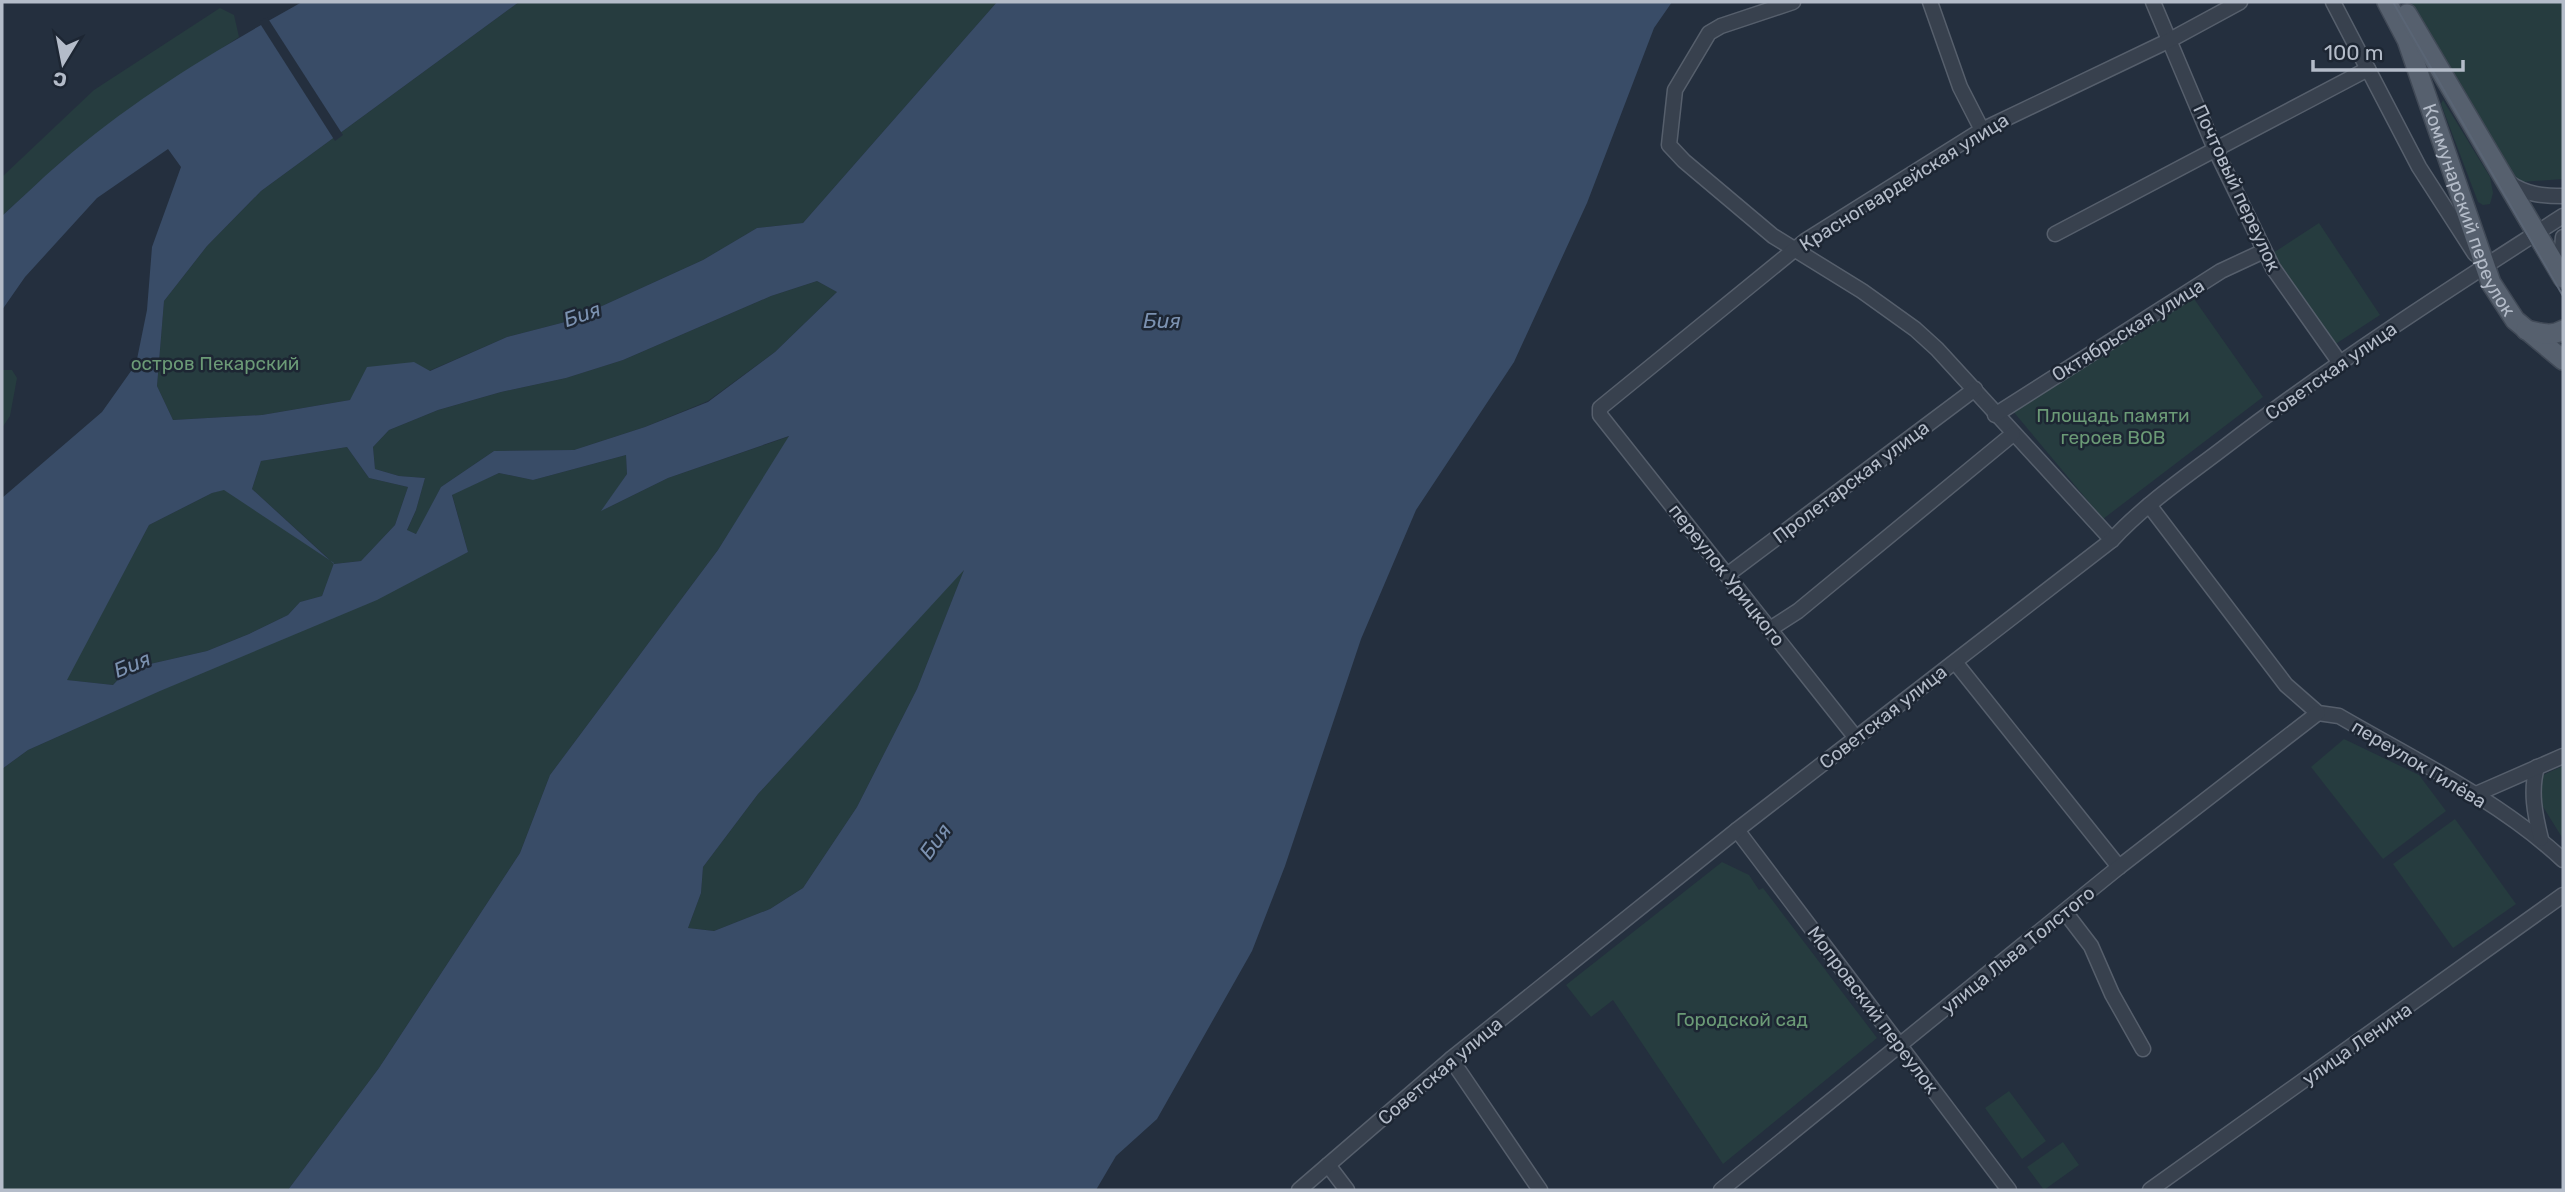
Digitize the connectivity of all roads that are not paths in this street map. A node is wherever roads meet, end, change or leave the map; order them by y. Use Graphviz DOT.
graph roads {
  1 [pos="1793,2"];
  2 [pos="1930,2"];
  3 [pos="2153,2"];
  4 [pos="2240,2"];
  5 [pos="2333,2"];
  6 [pos="2387,2"];
  7 [pos="2400,2"];
  8 [pos="2170,40"];
  9 [pos="2368,69"];
  10 [pos="1982,130"];
  11 [pos="2215,149"];
  12 [pos="2503,178"];
  13 [pos="2563,195"];
  14 [pos="2563,216"];
  15 [pos="2537,233"];
  16 [pos="2055,234"];
  17 [pos="2563,237"];
  18 [pos="1795,248"];
  19 [pos="2264,251"];
  20 [pos="2484,266"];
  21 [pos="2562,275"];
  22 [pos="2525,330"];
  23 [pos="2563,330"];
  24 [pos="2563,360"];
  25 [pos="2340,363"];
  26 [pos="1975,389"];
  27 [pos="1599,411"];
  28 [pos="1995,415"];
  29 [pos="2013,434"];
  30 [pos="2149,505"];
  31 [pos="2112,540"];
  32 [pos="1727,575"];
  33 [pos="1770,629"];
  34 [pos="1955,663"];
  35 [pos="2318,713"];
  36 [pos="1857,738"];
  37 [pos="2563,756"];
  38 [pos="2537,767"];
  39 [pos="2474,795"];
  40 [pos="1737,830"];
  41 [pos="2541,839"];
  42 [pos="2563,860"];
  43 [pos="2119,867"];
  44 [pos="2563,895"];
  45 [pos="2064,912"];
  46 [pos="1900,1046"];
  47 [pos="2143,1049"];
  48 [pos="1451,1059"];
  49 [pos="1328,1165"];
  50 [pos="1298,1190"];
  51 [pos="1347,1190"];
  52 [pos="1540,1190"];
  53 [pos="1721,1190"];
  54 [pos="2009,1190"];
  55 [pos="2150,1190"];
  1 -- 18 [label="street"];
  2 -- 10 [label="street"];
  3 -- 8 [label="street, Почтовый переулок"];
  4 -- 8 [label="street, Красногвардейская улица"];
  5 -- 9 [label="street"];
  6 -- 20 [label="main road, Коммунарский переулок"];
  7 -- 12 [label="main road, Коммунарский переулок"];
  8 -- 10 [label="street, Красногвардейская улица"];
  8 -- 11 [label="street, Почтовый переулок"];
  9 -- 11 [label="street"];
  9 -- 20 [label="street"];
  10 -- 18 [label="street, Красногвардейская улица"];
  11 -- 16 [label="street"];
  11 -- 19 [label="street, Почтовый переулок"];
  12 -- 13 [label="street"];
  12 -- 15 [label="main road, Коммунарский переулок"];
  14 -- 15 [label="street, Советская улица"];
  15 -- 20 [label="street, Советская улица"];
  15 -- 21 [label="main road, Коммунарский переулок"];
  17 -- 21 [label="street"];
  18 -- 26 [label="street"];
  18 -- 27 [label="street, Красногвардейская улица"];
  19 -- 25 [label="street, Почтовый переулок"];
  19 -- 28 [label="street, Октябрьская улица"];
  20 -- 22 [label="main road, Коммунарский переулок"];
  20 -- 25 [label="street, Советская улица"];
  22 -- 23 [label="main road"];
  22 -- 24 [label="main road, Коммунарский переулок"];
  25 -- 30 [label="street, Советская улица"];
  26 -- 28 [label="street"];
  26 -- 32 [label="street, Пролетарская улица"];
  27 -- 32 [label="street, переулок Урицкого"];
  28 -- 29 [label="street"];
  29 -- 31 [label="street"];
  29 -- 33 [label="street"];
  30 -- 31 [label="street, Советская улица"];
  30 -- 35 [label="street, переулок Гилёва"];
  31 -- 34 [label="street, Советская улица"];
  32 -- 33 [label="street, переулок Урицкого"];
  33 -- 36 [label="street, переулок Урицкого"];
  34 -- 36 [label="street, Советская улица"];
  34 -- 43 [label="street"];
  35 -- 39 [label="street, переулок Гилёва"];
  35 -- 43 [label="street, улица Льва Толстого"];
  36 -- 40 [label="street, Советская улица"];
  37 -- 38 [label="street"];
  38 -- 39 [label="street"];
  38 -- 41 [label="street"];
  39 -- 41 [label="street, переулок Гилёва"];
  40 -- 46 [label="street, Мопровский переулок"];
  40 -- 48 [label="street, Советская улица"];
  41 -- 42 [label="street, переулок Гилёва"];
  43 -- 45 [label="street, улица Льва Толстого"];
  44 -- 55 [label="street, улица Ленина"];
  45 -- 46 [label="street, улица Льва Толстого"];
  45 -- 47 [label="street"];
  46 -- 53 [label="street, улица Льва Толстого"];
  46 -- 54 [label="street, Мопровский переулок"];
  48 -- 49 [label="street, Советская улица"];
  48 -- 52 [label="street"];
  49 -- 50 [label="street, Советская улица"];
  49 -- 51 [label="street"];
}
